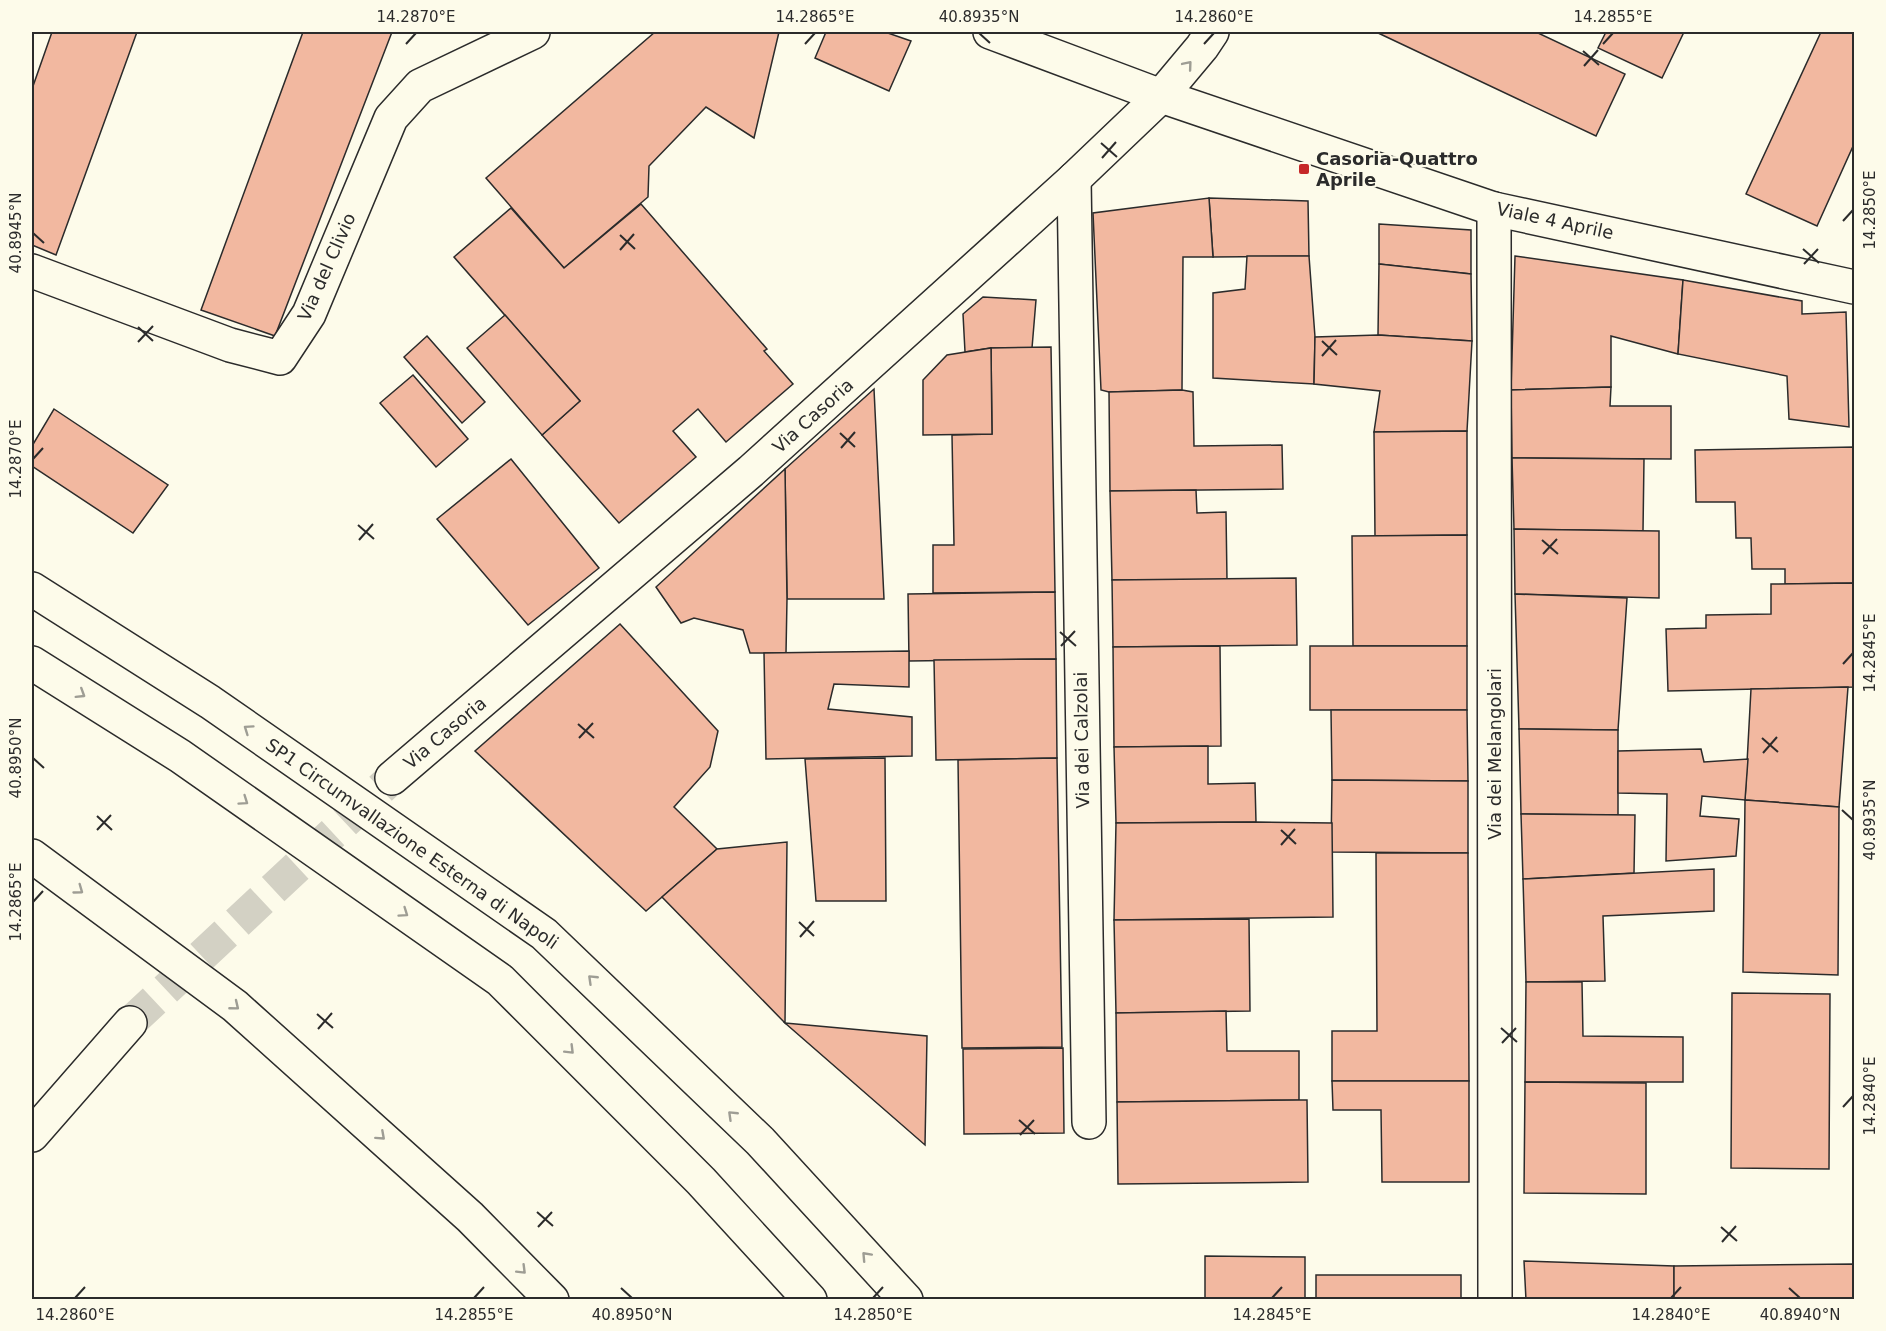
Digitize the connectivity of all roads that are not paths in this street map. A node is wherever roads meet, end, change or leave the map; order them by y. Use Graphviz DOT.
graph roads {
  1 [pos="533,32"];
  2 [pos="990,32"];
  3 [pos="1212,32"];
  4 [pos="1161,96"];
  5 [pos="1074,179"];
  6 [pos="1494,209"];
  7 [pos="32,271"];
  8 [pos="1854,286"];
  9 [pos="32,577"];
  10 [pos="32,589"];
  11 [pos="63,609"];
  12 [pos="32,663"];
  13 [pos="392,778"];
  14 [pos="32,856"];
  15 [pos="130,1023"];
  16 [pos="1089,1122"];
  17 [pos="32,1135"];
  18 [pos="552,1299"];
  19 [pos="810,1299"];
  20 [pos="906,1299"];
  21 [pos="1495,1299"];
  1 -- 7 [label="main road, Via del Clivio"];
  2 -- 4 [label="main road, Viale 4 Aprile"];
  4 -- 3 [label="main road, Via Casoria, one-way"];
  4 -- 5 [label="main road, Via Casoria"];
  4 -- 6 [label="main road, Viale 4 Aprile"];
  5 -- 13 [label="main road, Via Casoria"];
  5 -- 16 [label="main road, Via dei Calzolai"];
  6 -- 8 [label="main road, Viale 4 Aprile"];
  6 -- 21 [label="main road, Via dei Melangolari"];
  9 -- 11 [label="main road"];
  10 -- 11 [label="main road, SP1 Circumvallazione Esterna di Napoli"];
  20 -- 11 [label="main road, SP1 Circumvallazione Esterna di Napoli, one-way"];
  12 -- 19 [label="main road, one-way"];
  14 -- 18 [label="main road, one-way"];
  15 -- 17 [label="main road"];
}
